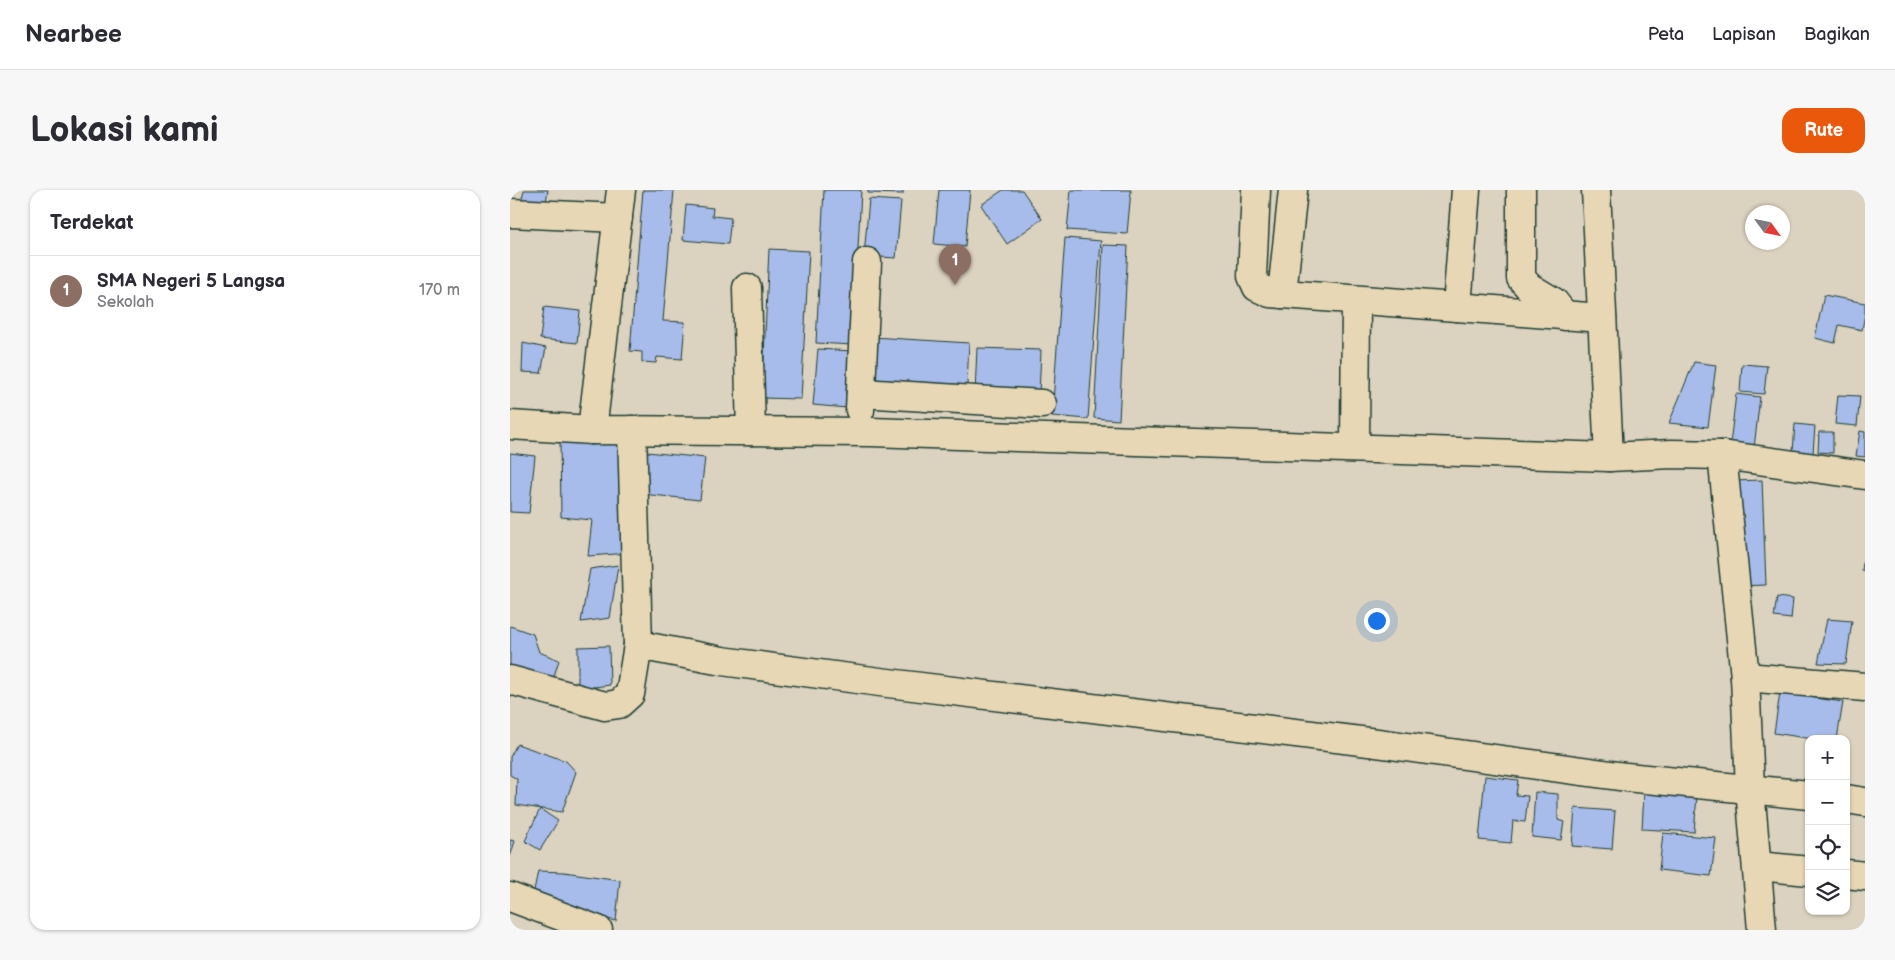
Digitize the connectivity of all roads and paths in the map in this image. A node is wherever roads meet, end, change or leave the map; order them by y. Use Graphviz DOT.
graph roads {
  1 [pos="620,190"];
  2 [pos="1256,190"];
  3 [pos="1293,190"];
  4 [pos="1466,190"];
  5 [pos="1521,190"];
  6 [pos="1596,190"];
  7 [pos="510,212"];
  8 [pos="618,218"];
  9 [pos="867,262"];
  10 [pos="746,288"];
  11 [pos="1282,294"];
  12 [pos="1356,300"];
  13 [pos="1457,307"];
  14 [pos="1565,316"];
  15 [pos="1602,318"];
  16 [pos="861,393"];
  17 [pos="1042,404"];
  18 [pos="510,425"];
  19 [pos="592,430"];
  20 [pos="632,430"];
  21 [pos="751,431"];
  22 [pos="859,432"];
  23 [pos="1355,447"];
  24 [pos="1722,455"];
  25 [pos="1609,457"];
  26 [pos="1865,475"];
  27 [pos="638,646"];
  28 [pos="1745,677"];
  29 [pos="510,680"];
  30 [pos="1865,687"];
  31 [pos="1750,788"];
  32 [pos="1805,795"];
  33 [pos="1850,800"];
  34 [pos="1865,802"];
  35 [pos="1758,866"];
  36 [pos="1805,871"];
  37 [pos="1850,874"];
  38 [pos="1865,876"];
  39 [pos="510,897"];
  40 [pos="598,930"];
  41 [pos="1762,930"];
  1 -- 8 [label="street"];
  2 -- 11 [label="street"];
  3 -- 11 [label="street"];
  4 -- 13 [label="street"];
  5 -- 14 [label="street"];
  6 -- 15 [label="street"];
  7 -- 8 [label="street"];
  8 -- 19 [label="street"];
  9 -- 16 [label="street"];
  10 -- 21 [label="street"];
  11 -- 12 [label="street"];
  12 -- 13 [label="street"];
  12 -- 23 [label="street"];
  13 -- 14 [label="street"];
  14 -- 15 [label="street"];
  15 -- 25 [label="street"];
  16 -- 17 [label="street"];
  16 -- 22 [label="street"];
  18 -- 19 [label="street"];
  19 -- 20 [label="street"];
  20 -- 21 [label="street"];
  20 -- 27 [label="street"];
  21 -- 22 [label="street"];
  22 -- 23 [label="street"];
  23 -- 25 [label="street"];
  24 -- 25 [label="street"];
  24 -- 26 [label="street"];
  24 -- 28 [label="street"];
  27 -- 29 [label="street"];
  27 -- 31 [label="street"];
  28 -- 30 [label="street"];
  28 -- 31 [label="street"];
  31 -- 32 [label="street"];
  31 -- 35 [label="street"];
  33 -- 34 [label="street"];
  35 -- 36 [label="street"];
  35 -- 41 [label="street"];
  37 -- 38 [label="street"];
  39 -- 40 [label="street"];
}
